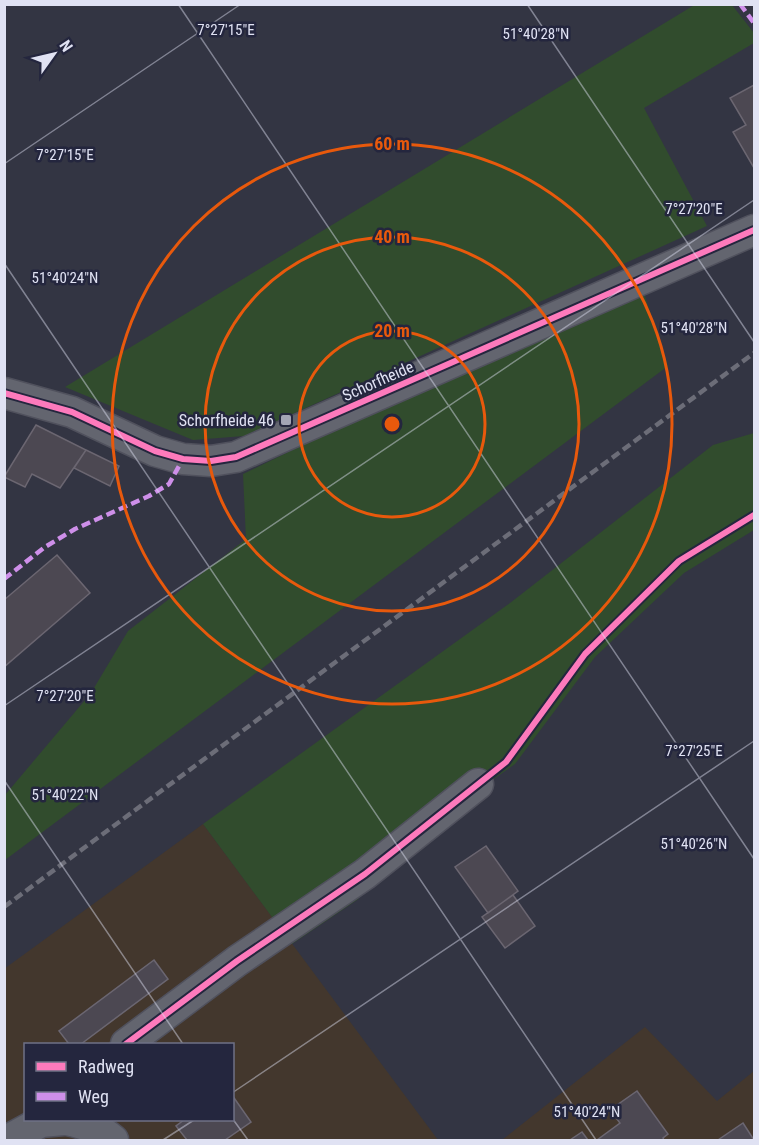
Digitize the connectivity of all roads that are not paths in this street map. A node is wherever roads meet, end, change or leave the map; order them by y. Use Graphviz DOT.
graph roads {
  1 [pos="754,230"];
  2 [pos="4,393"];
  3 [pos="478,784"];
  4 [pos="127,1043"];
  5 [pos="77,1121"];
  6 [pos="8,1140"];
  7 [pos="113,1140"];
  1 -- 2 [label="street, Schorfheide"];
  3 -- 4 [label="street"];
  5 -- 6 [label="street"];
  5 -- 7 [label="street"];
}
